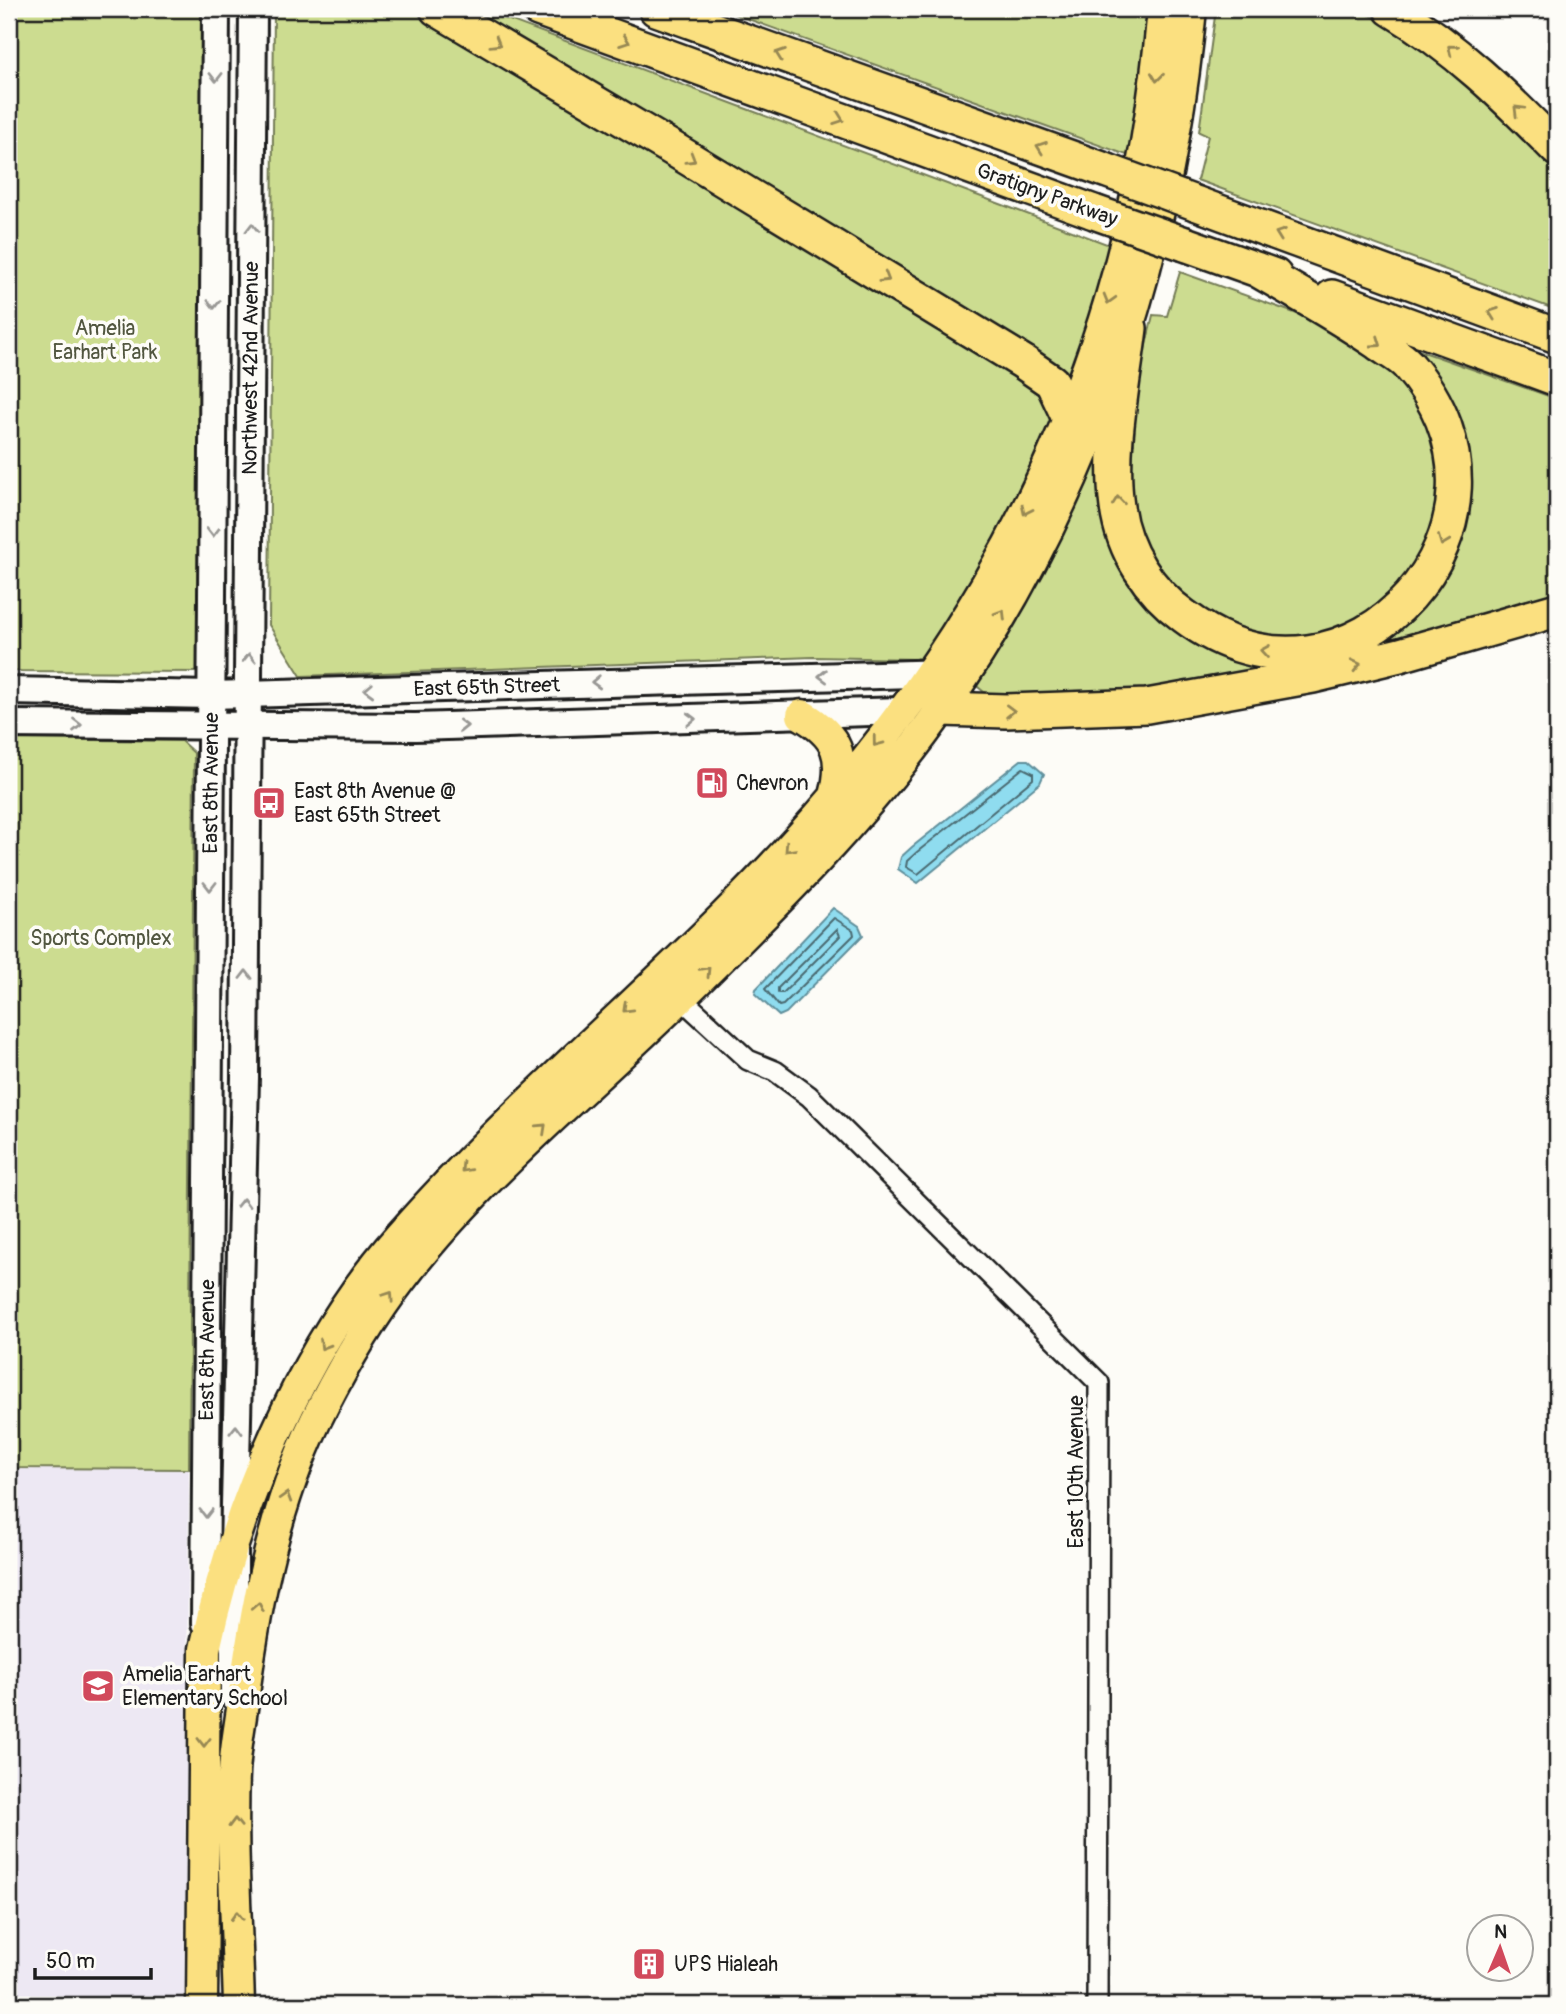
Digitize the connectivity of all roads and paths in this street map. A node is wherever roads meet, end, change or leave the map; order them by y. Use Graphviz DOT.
graph roads {
  1 [pos="216,9"];
  2 [pos="253,9"];
  3 [pos="437,9"];
  4 [pos="538,9"];
  5 [pos="656,9"];
  6 [pos="1164,9"];
  7 [pos="1191,9"];
  8 [pos="1391,9"];
  9 [pos="1557,149"];
  10 [pos="1256,269"];
  11 [pos="1130,328"];
  12 [pos="1557,336"];
  13 [pos="1557,379"];
  14 [pos="1068,416"];
  15 [pos="1557,610"];
  16 [pos="931,673"];
  17 [pos="965,673"];
  18 [pos="9,691"];
  19 [pos="248,694"];
  20 [pos="211,695"];
  21 [pos="942,709"];
  22 [pos="901,711"];
  23 [pos="802,715"];
  24 [pos="9,724"];
  25 [pos="211,726"];
  26 [pos="248,727"];
  27 [pos="835,798"];
  28 [pos="659,977"];
  29 [pos="680,998"];
  30 [pos="209,1077"];
  31 [pos="245,1078"];
  32 [pos="233,1548"];
  33 [pos="205,1649"];
  34 [pos="234,1771"];
  35 [pos="203,1874"];
  36 [pos="236,1875"];
  37 [pos="202,2005"];
  38 [pos="239,2005"];
  39 [pos="1097,2005"];
  1 -- 20 [label="main road, Northwest 42nd Avenue, one-way"];
  19 -- 2 [label="main road, Northwest 42nd Avenue, one-way"];
  3 -- 14 [label="highway, one-way"];
  4 -- 10 [label="highway, Gratigny Parkway, one-way, bridge"];
  12 -- 5 [label="highway, Gratigny Parkway, one-way, bridge"];
  6 -- 14 [label="main road, one-way"];
  7 -- 11 [label="main road"];
  9 -- 8 [label="highway, one-way"];
  10 -- 11 [label="highway, one-way"];
  10 -- 13 [label="highway, Gratigny Parkway"];
  17 -- 11 [label="main road, one-way"];
  14 -- 16 [label="main road, one-way"];
  21 -- 15 [label="highway, one-way"];
  16 -- 17 [label="main road, East 65th Street"];
  16 -- 19 [label="main road, East 65th Street, one-way"];
  16 -- 22 [label="main road"];
  17 -- 21 [label="main road"];
  18 -- 20 [label="main road, East 65th Street"];
  19 -- 20 [label="main road, East 65th Street"];
  19 -- 26 [label="main road, Northwest 42nd Avenue"];
  20 -- 25 [label="main road, East 8th Avenue"];
  21 -- 22 [label="main road, East 65th Street"];
  29 -- 21 [label="main road, one-way"];
  22 -- 23 [label="main road, East 65th Street"];
  22 -- 27 [label="main road, one-way"];
  26 -- 23 [label="main road, East 65th Street, one-way"];
  23 -- 27 [label="main road"];
  24 -- 25 [label="main road, East 65th Street, one-way"];
  25 -- 26 [label="main road, East 65th Street"];
  25 -- 30 [label="main road, East 8th Avenue, one-way"];
  31 -- 26 [label="main road, East 8th Avenue, one-way"];
  27 -- 28 [label="main road, one-way"];
  28 -- 29 [label="street, East 10th Avenue"];
  28 -- 32 [label="main road, one-way"];
  34 -- 29 [label="main road, one-way"];
  29 -- 39 [label="street, East 10th Avenue"];
  30 -- 31 [label="main road"];
  30 -- 33 [label="main road, East 8th Avenue, one-way"];
  32 -- 31 [label="main road, East 8th Avenue, one-way"];
  32 -- 33 [label="main road"];
  32 -- 34 [label="main road, East 8th Avenue"];
  33 -- 35 [label="main road, East 8th Avenue, one-way"];
  36 -- 34 [label="main road, East 8th Avenue, one-way"];
  35 -- 36 [label="main road"];
  35 -- 37 [label="main road, East 8th Avenue"];
  38 -- 36 [label="main road, East 8th Avenue, one-way"];
}
